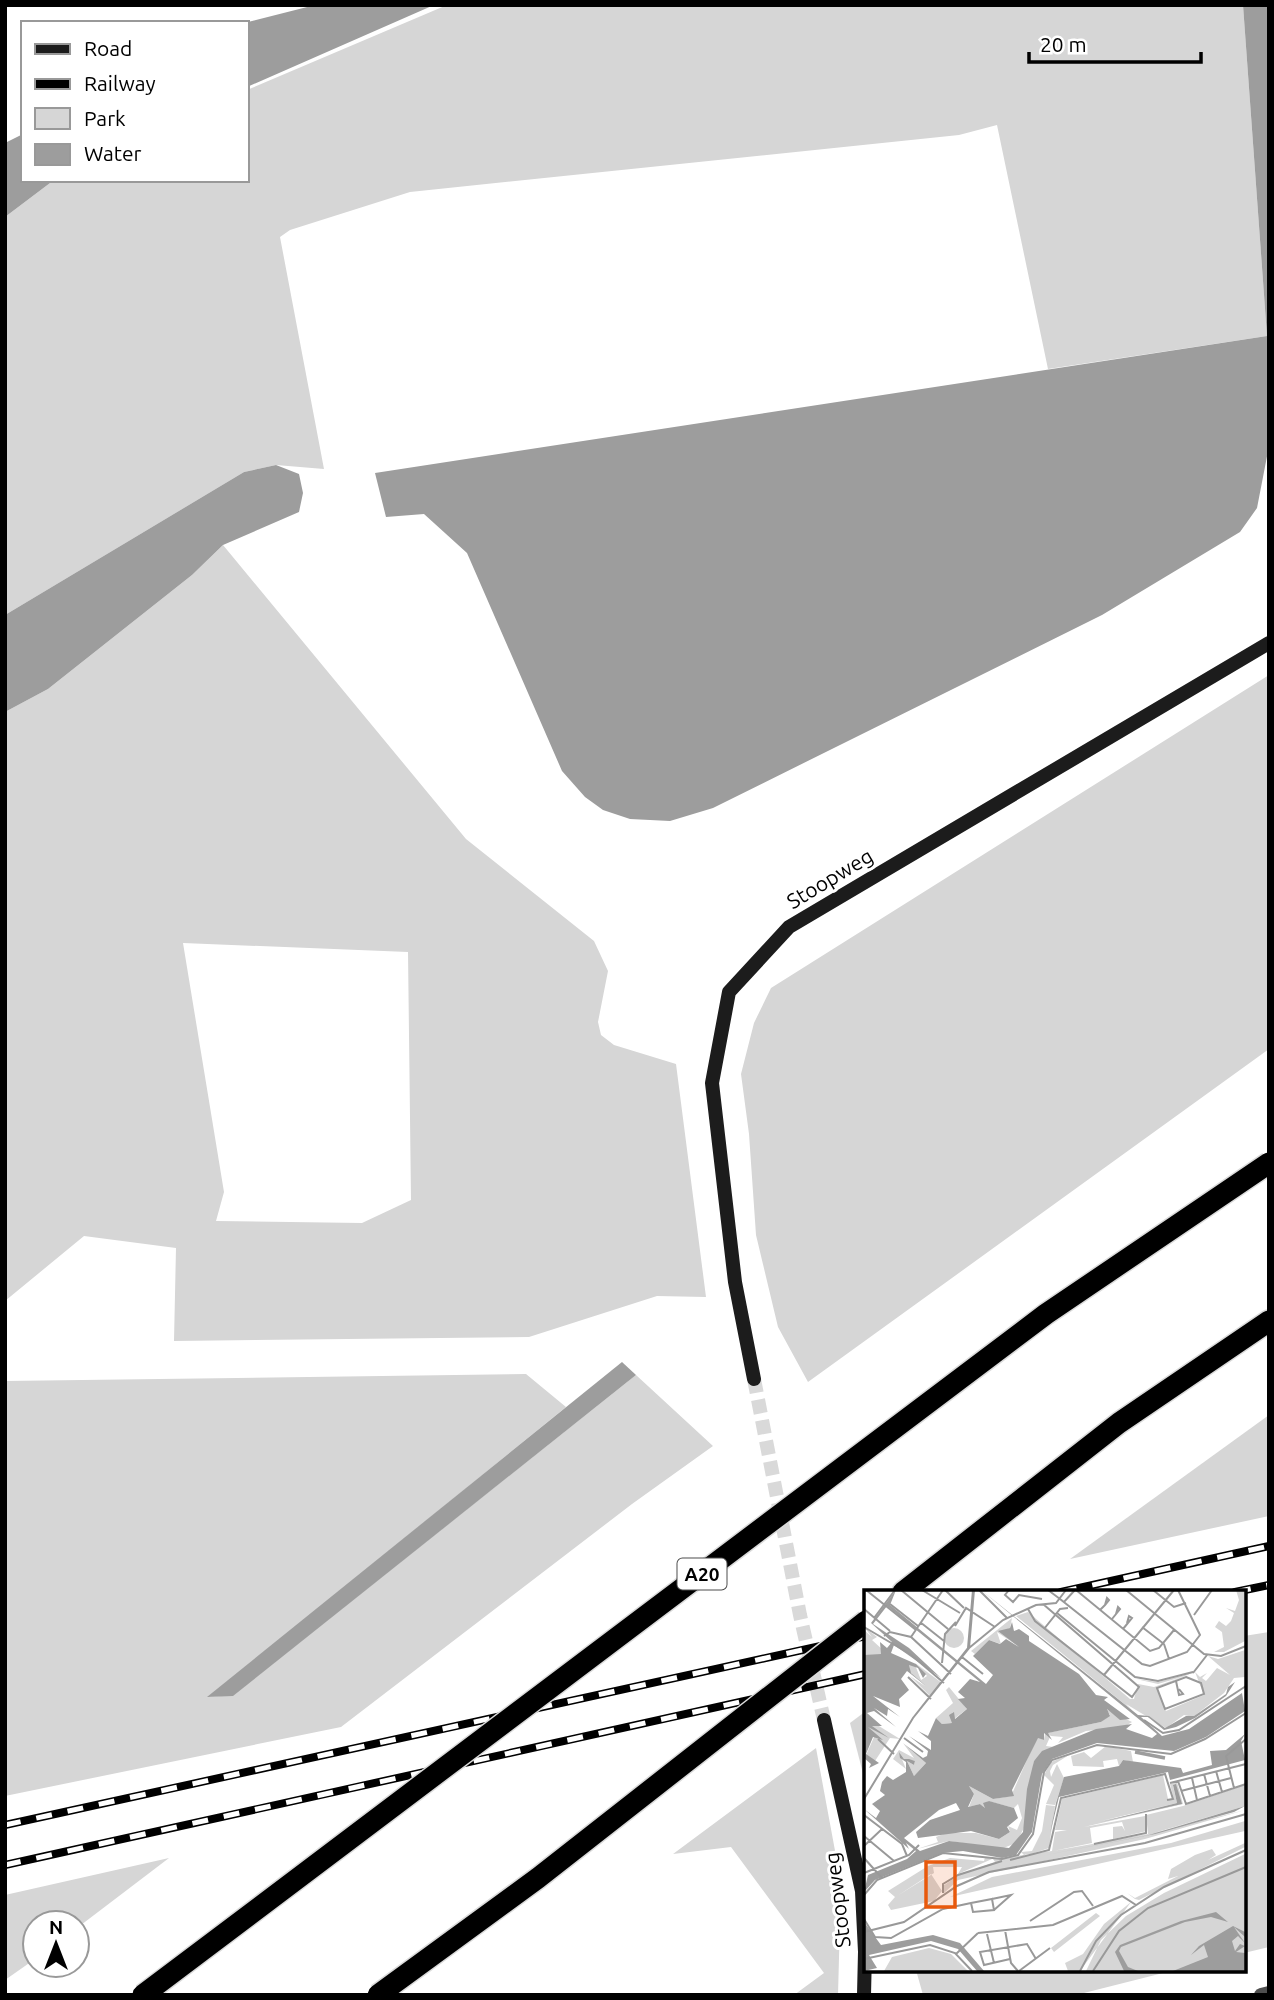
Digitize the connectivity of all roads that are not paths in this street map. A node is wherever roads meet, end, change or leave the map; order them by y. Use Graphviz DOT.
graph roads {
  1 [pos="1269,643"];
  2 [pos="1269,1163"];
  3 [pos="1269,1321"];
  4 [pos="754,1379"];
  5 [pos="906,1590"];
  6 [pos="864,1623"];
  7 [pos="824,1720"];
  8 [pos="864,1924"];
  9 [pos="864,1972"];
  10 [pos="1269,1993"];
  11 [pos="143,1995"];
  12 [pos="378,1995"];
  13 [pos="864,1995"];
  14 [pos="1261,1995"];
  1 -- 4 [label="street, Stoopweg"];
  2 -- 11 [label="highway, A20, bridge"];
  3 -- 5 [label="highway"];
  6 -- 12 [label="highway, bridge"];
  7 -- 8 [label="street, Stoopweg"];
  9 -- 13 [label="street, Stoopweg"];
  10 -- 14 [label="street"];
}
